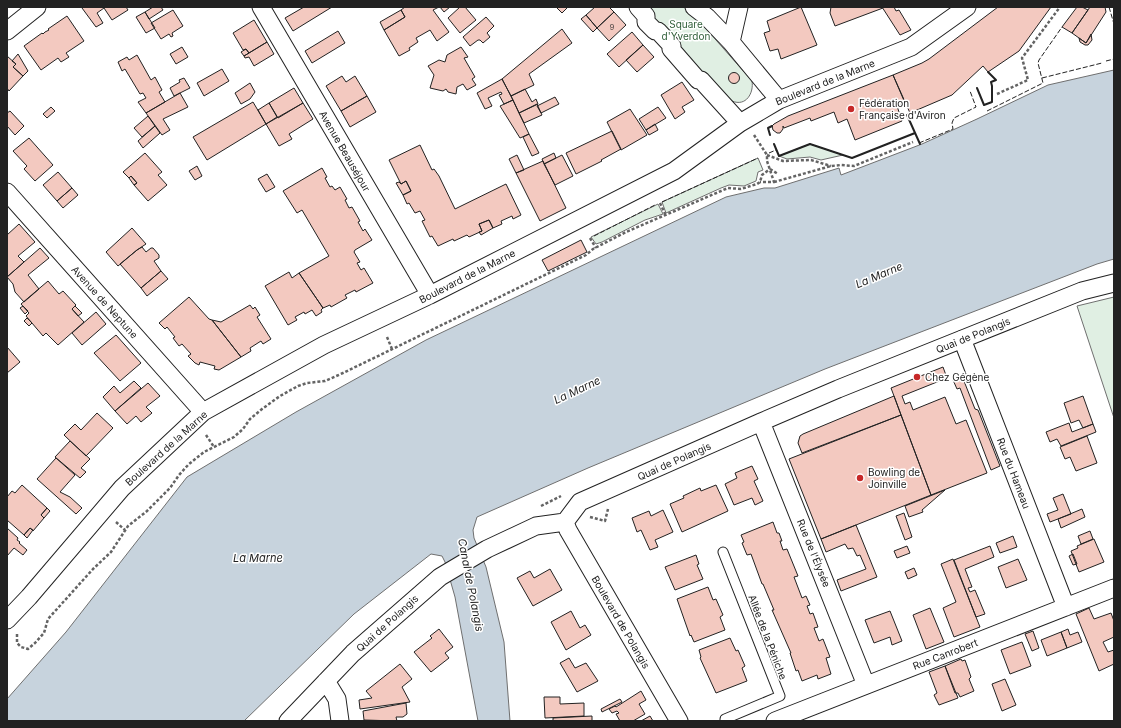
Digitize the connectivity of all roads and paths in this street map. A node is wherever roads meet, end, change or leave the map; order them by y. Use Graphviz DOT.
graph roads {
  1 [pos="37,7"];
  2 [pos="261,7"];
  3 [pos="638,7"];
  4 [pos="694,7"];
  5 [pos="739,7"];
  6 [pos="967,7"];
  7 [pos="1060,7"];
  8 [pos="7,31"];
  9 [pos="731,42"];
  10 [pos="997,94"];
  11 [pos="779,100"];
  12 [pos="746,128"];
  13 [pos="912,142"];
  14 [pos="767,155"];
  15 [pos="831,166"];
  16 [pos="770,169"];
  17 [pos="780,177"];
  18 [pos="760,182"];
  19 [pos="774,182"];
  20 [pos="7,192"];
  21 [pos="660,203"];
  22 [pos="666,216"];
  23 [pos="590,238"];
  24 [pos="596,248"];
  25 [pos="1114,283"];
  26 [pos="430,295"];
  27 [pos="387,336"];
  28 [pos="962,339"];
  29 [pos="392,349"];
  30 [pos="203,412"];
  31 [pos="761,422"];
  32 [pos="206,435"];
  33 [pos="214,446"];
  34 [pos="113,519"];
  35 [pos="565,522"];
  36 [pos="125,530"];
  37 [pos="723,552"];
  38 [pos="1114,588"];
  39 [pos="1066,607"];
  40 [pos="12,615"];
  41 [pos="326,680"];
  42 [pos="866,685"];
  43 [pos="288,721"];
  44 [pos="340,721"];
  45 [pos="679,721"];
  46 [pos="724,721"];
  47 [pos="775,721"];
  1 -- 8 [label="street"];
  2 -- 26 [label="street, Avenue Beauséjour"];
  3 -- 12 [label="street"];
  4 -- 9 [label="street"];
  5 -- 9 [label="street"];
  6 -- 11 [label="street, Boulevard de la Marne"];
  7 -- 10 [label="path"];
  9 -- 11 [label="street"];
  11 -- 12 [label="street, Boulevard de la Marne"];
  12 -- 14 [label="path"];
  12 -- 26 [label="street, Boulevard de la Marne"];
  13 -- 15 [label="path"];
  14 -- 15 [label="path"];
  14 -- 16 [label="path"];
  15 -- 17 [label="path"];
  16 -- 17 [label="path"];
  16 -- 18 [label="path"];
  16 -- 19 [label="path"];
  17 -- 19 [label="path"];
  18 -- 19 [label="path"];
  18 -- 22 [label="path"];
  20 -- 30 [label="street, Avenue de Neptune"];
  21 -- 22 [label="path"];
  22 -- 24 [label="path"];
  23 -- 24 [label="path"];
  24 -- 29 [label="path"];
  25 -- 28 [label="street, Quai de Polangis"];
  26 -- 30 [label="street, Boulevard de la Marne"];
  27 -- 29 [label="path"];
  28 -- 31 [label="street, Quai de Polangis"];
  28 -- 39 [label="street, Rue du Hameau"];
  29 -- 33 [label="path"];
  30 -- 40 [label="street, Boulevard de la Marne"];
  31 -- 35 [label="street, Quai de Polangis"];
  31 -- 42 [label="street, Rue de l'Élysée"];
  32 -- 33 [label="path"];
  33 -- 36 [label="path"];
  34 -- 36 [label="path"];
  35 -- 41 [label="street, Quai de Polangis"];
  35 -- 45 [label="street, Boulevard de Polangis"];
  36 -- 40 [label="path"];
  37 -- 46 [label="lane, Allée de la Péniche"];
  38 -- 39 [label="street, Rue Canrobert"];
  39 -- 42 [label="street, Rue Canrobert"];
  41 -- 43 [label="street, Quai de Polangis"];
  41 -- 44 [label="street"];
  42 -- 47 [label="street, Rue Canrobert"];
}
